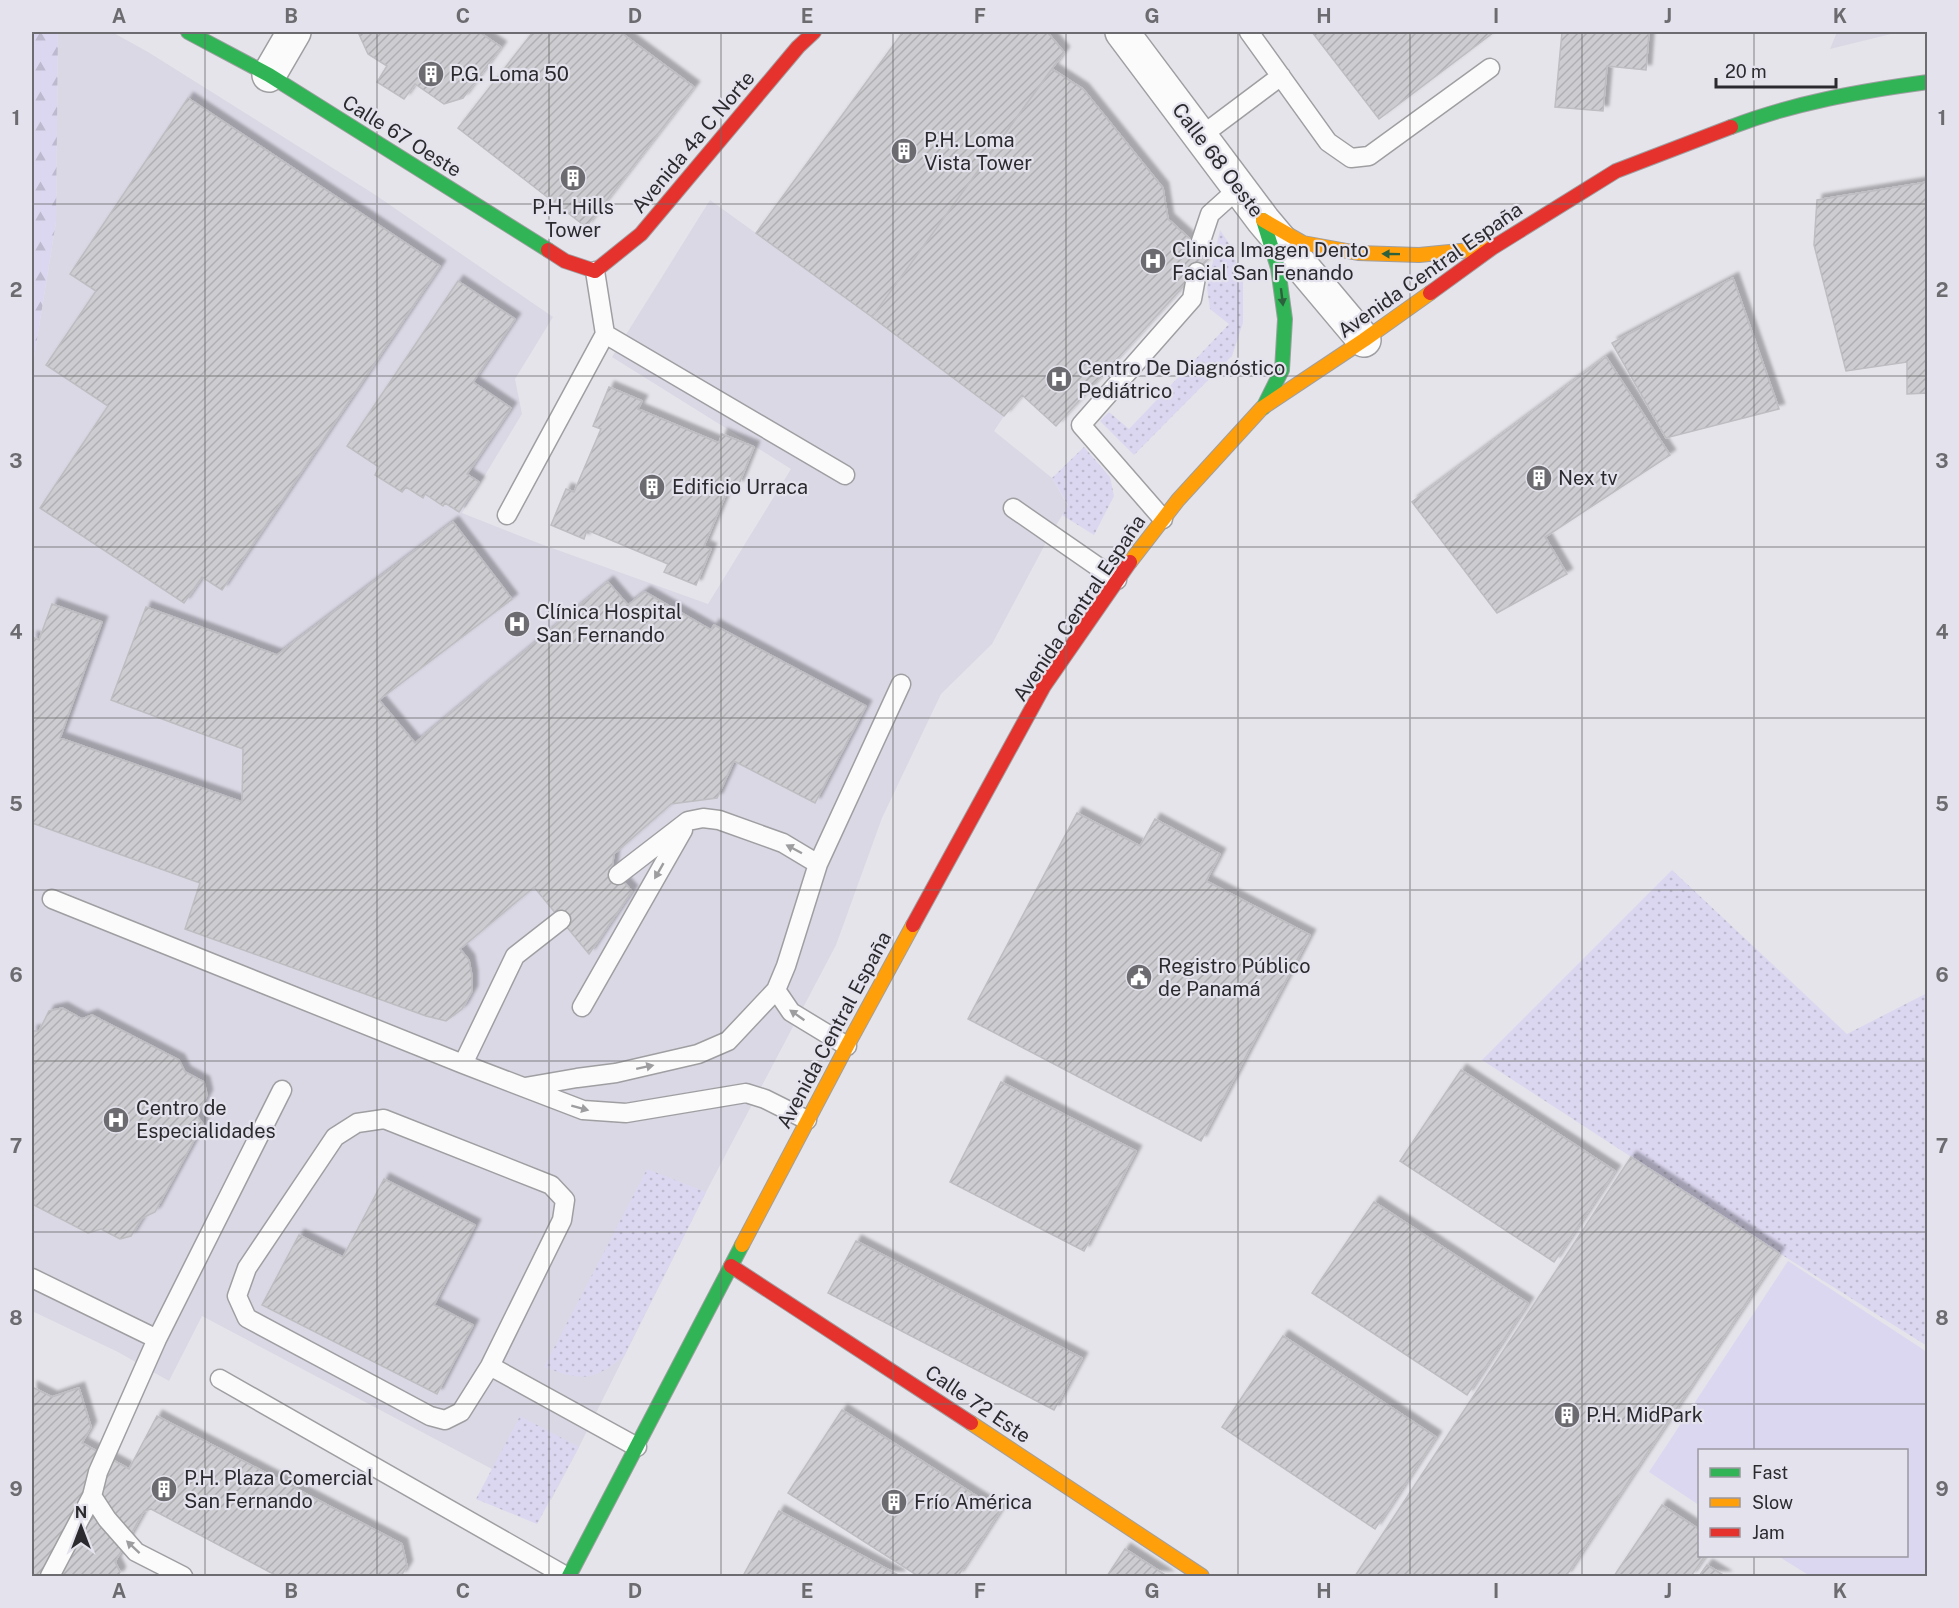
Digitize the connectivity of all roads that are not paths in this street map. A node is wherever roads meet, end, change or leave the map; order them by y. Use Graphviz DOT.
graph roads {
  1 [pos="188,32"];
  2 [pos="294,32"];
  3 [pos="814,32"];
  4 [pos="1122,32"];
  5 [pos="1249,32"];
  6 [pos="1490,68"];
  7 [pos="269,75"];
  8 [pos="1281,76"];
  9 [pos="1928,82"];
  10 [pos="1201,136"];
  11 [pos="1239,188"];
  12 [pos="1263,220"];
  13 [pos="1199,247"];
  14 [pos="1492,248"];
  15 [pos="595,271"];
  16 [pos="1197,272"];
  17 [pos="604,334"];
  18 [pos="1364,340"];
  19 [pos="1262,408"];
  20 [pos="846,474"];
  21 [pos="1013,508"];
  22 [pos="507,515"];
  23 [pos="1163,519"];
  24 [pos="1117,580"];
  25 [pos="901,684"];
  26 [pos="688,821"];
  27 [pos="818,864"];
  28 [pos="618,875"];
  29 [pos="52,898"];
  30 [pos="561,920"];
  31 [pos="776,990"];
  32 [pos="582,1007"];
  33 [pos="847,1046"];
  34 [pos="463,1064"];
  35 [pos="525,1088"];
  36 [pos="282,1090"];
  37 [pos="807,1120"];
  38 [pos="731,1266"];
  39 [pos="32,1278"];
  40 [pos="157,1339"];
  41 [pos="490,1366"];
  42 [pos="220,1379"];
  43 [pos="637,1447"];
  44 [pos="92,1496"];
  45 [pos="50,1576"];
  46 [pos="183,1576"];
  47 [pos="567,1576"];
  48 [pos="1202,1576"];
  1 -- 7 [label="main road, Calle 67 Oeste"];
  2 -- 7 [label="street"];
  3 -- 15 [label="main road, Avenida 4a C Norte"];
  4 -- 10 [label="street, Calle 68 Oeste"];
  5 -- 8 [label="lane"];
  6 -- 8 [label="lane"];
  7 -- 15 [label="main road, Calle 67 Oeste"];
  8 -- 10 [label="lane"];
  9 -- 14 [label="main road, Avenida Central España"];
  10 -- 11 [label="street, Calle 68 Oeste"];
  11 -- 12 [label="street, Calle 68 Oeste"];
  11 -- 13 [label="lane"];
  14 -- 12 [label="main road, one-way"];
  12 -- 18 [label="street, Calle 68 Oeste"];
  12 -- 19 [label="main road, one-way"];
  14 -- 18 [label="main road, Avenida Central España"];
  15 -- 17 [label="lane"];
  16 -- 23 [label="lane"];
  17 -- 20 [label="lane"];
  17 -- 22 [label="lane"];
  18 -- 19 [label="main road, Avenida Central España"];
  19 -- 23 [label="main road, Avenida Central España"];
  21 -- 24 [label="lane"];
  23 -- 24 [label="main road, Avenida Central España"];
  24 -- 33 [label="main road, Avenida Central España"];
  25 -- 27 [label="lane"];
  27 -- 26 [label="lane, one-way"];
  26 -- 28 [label="lane"];
  26 -- 32 [label="lane, one-way"];
  27 -- 31 [label="lane"];
  29 -- 34 [label="lane"];
  30 -- 34 [label="lane"];
  33 -- 31 [label="lane, one-way"];
  35 -- 31 [label="lane, one-way"];
  33 -- 37 [label="main road, Avenida Central España"];
  34 -- 35 [label="lane"];
  35 -- 37 [label="lane, one-way"];
  36 -- 40 [label="lane"];
  37 -- 38 [label="main road, Avenida Central España"];
  38 -- 43 [label="main road, Avenida Central España"];
  38 -- 48 [label="main road, Calle 72 Este"];
  39 -- 40 [label="lane"];
  40 -- 44 [label="lane"];
  41 -- 41 [label="lane"];
  41 -- 43 [label="lane"];
  42 -- 47 [label="lane"];
  43 -- 47 [label="main road, Avenida Central España"];
  44 -- 45 [label="lane"];
  46 -- 44 [label="lane, one-way"];
}
